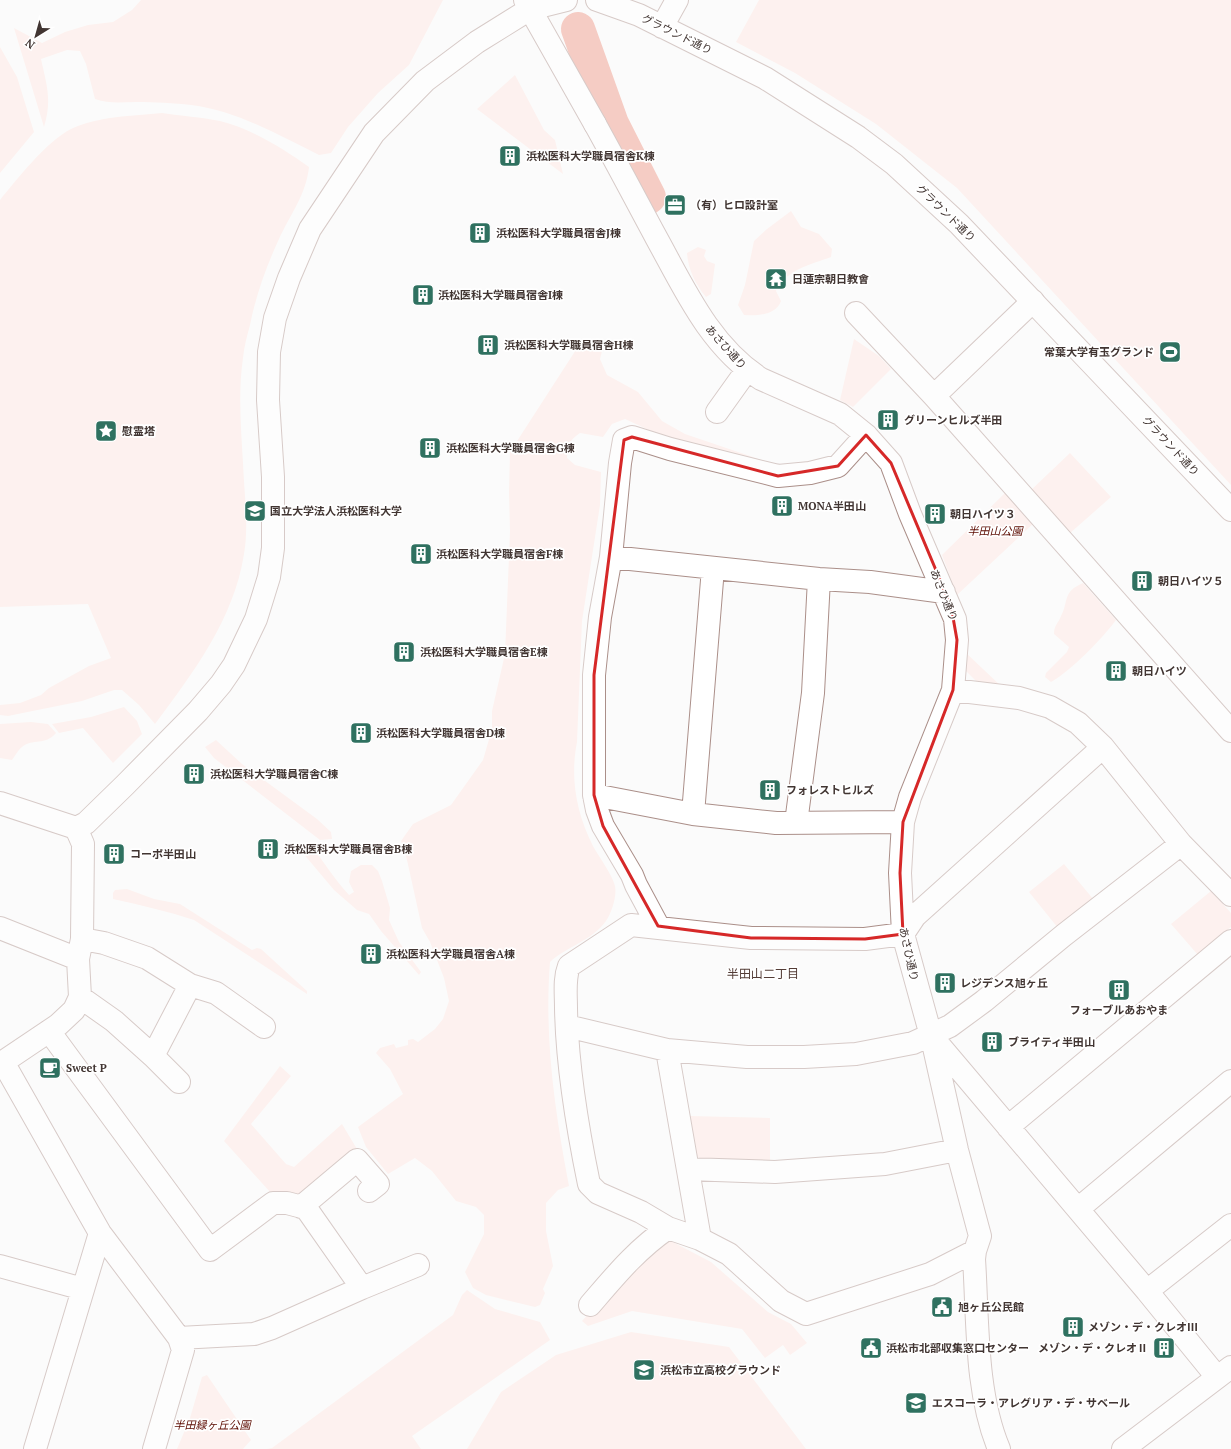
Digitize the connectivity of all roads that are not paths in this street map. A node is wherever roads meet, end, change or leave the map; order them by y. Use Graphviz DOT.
graph roads {
  1 [pos="566,0"];
  2 [pos="597,0"];
  3 [pos="677,0"];
  4 [pos="528,5"];
  5 [pos="662,27"];
  6 [pos="1033,300"];
  7 [pos="856,313"];
  8 [pos="747,370"];
  9 [pos="934,396"];
  10 [pos="717,412"];
  11 [pos="866,435"];
  12 [pos="1231,510"];
  13 [pos="611,557"];
  14 [pos="713,568"];
  15 [pos="819,579"];
  16 [pos="944,592"];
  17 [pos="952,690"];
  18 [pos="1231,731"];
  19 [pos="1103,747"];
  20 [pos="594,795"];
  21 [pos="2,806"];
  22 [pos="693,814"];
  23 [pos="903,822"];
  24 [pos="796,823"];
  25 [pos="76,828"];
  26 [pos="1181,844"];
  27 [pos="1231,896"];
  28 [pos="658,926"];
  29 [pos="0,928"];
  30 [pos="903,934"];
  31 [pos="1231,941"];
  32 [pos="80,949"];
  33 [pos="190,985"];
  34 [pos="80,997"];
  35 [pos="256,1014"];
  36 [pos="567,1026"];
  37 [pos="49,1031"];
  38 [pos="931,1036"];
  39 [pos="667,1050"];
  40 [pos="153,1056"];
  41 [pos="1,1061"];
  42 [pos="1231,1080"];
  43 [pos="179,1082"];
  44 [pos="1008,1127"];
  45 [pos="957,1150"];
  46 [pos="688,1169"];
  47 [pos="369,1192"];
  48 [pos="301,1207"];
  49 [pos="1078,1209"];
  50 [pos="1231,1225"];
  51 [pos="668,1228"];
  52 [pos="100,1233"];
  53 [pos="700,1239"];
  54 [pos="975,1251"];
  55 [pos="418,1265"];
  56 [pos="0,1266"];
  57 [pos="362,1288"];
  58 [pos="83,1289"];
  59 [pos="1147,1291"];
  60 [pos="590,1305"];
  61 [pos="179,1338"];
  62 [pos="1224,1372"];
  63 [pos="35,1449"];
  64 [pos="154,1449"];
  65 [pos="999,1449"];
  66 [pos="1123,1449"];
  1 -- 4 [label="street"];
  2 -- 5 [label="street, グラウンド通り"];
  3 -- 5 [label="street"];
  4 -- 8 [label="street, あさひ通り"];
  4 -- 25 [label="street"];
  5 -- 6 [label="street, グラウンド通り"];
  6 -- 9 [label="street"];
  6 -- 12 [label="street, グラウンド通り"];
  7 -- 9 [label="street"];
  8 -- 10 [label="street"];
  8 -- 11 [label="street, あさひ通り"];
  9 -- 18 [label="street"];
  11 -- 13 [label="street"];
  11 -- 16 [label="street, あさひ通り"];
  13 -- 14 [label="street"];
  13 -- 20 [label="street"];
  14 -- 15 [label="street"];
  14 -- 22 [label="street"];
  15 -- 16 [label="street"];
  15 -- 24 [label="street"];
  16 -- 17 [label="street, あさひ通り"];
  17 -- 19 [label="street"];
  17 -- 23 [label="street, あさひ通り"];
  19 -- 26 [label="street"];
  19 -- 30 [label="street"];
  20 -- 22 [label="street"];
  20 -- 28 [label="street"];
  21 -- 25 [label="street"];
  22 -- 24 [label="street"];
  23 -- 24 [label="street"];
  23 -- 30 [label="street, あさひ通り"];
  25 -- 32 [label="street"];
  26 -- 27 [label="street"];
  26 -- 38 [label="street"];
  28 -- 30 [label="street"];
  28 -- 36 [label="street"];
  29 -- 32 [label="street"];
  30 -- 38 [label="street, あさひ通り"];
  31 -- 44 [label="street"];
  32 -- 33 [label="street"];
  32 -- 34 [label="street"];
  33 -- 35 [label="street"];
  33 -- 40 [label="street"];
  34 -- 37 [label="street"];
  34 -- 40 [label="street"];
  36 -- 39 [label="street"];
  36 -- 51 [label="street"];
  37 -- 41 [label="street"];
  37 -- 48 [label="street"];
  38 -- 39 [label="street"];
  38 -- 44 [label="street"];
  38 -- 45 [label="street, あさひ通り"];
  39 -- 46 [label="street"];
  40 -- 43 [label="street"];
  41 -- 52 [label="street"];
  42 -- 49 [label="street"];
  44 -- 49 [label="street"];
  45 -- 46 [label="street"];
  45 -- 54 [label="street, あさひ通り"];
  46 -- 53 [label="street"];
  47 -- 48 [label="street"];
  48 -- 57 [label="street"];
  49 -- 59 [label="street"];
  50 -- 59 [label="street"];
  51 -- 53 [label="street"];
  51 -- 60 [label="street"];
  52 -- 58 [label="street"];
  52 -- 61 [label="street"];
  53 -- 54 [label="street"];
  54 -- 65 [label="street, あさひ通り"];
  55 -- 57 [label="street"];
  56 -- 58 [label="street"];
  57 -- 61 [label="street"];
  58 -- 63 [label="street"];
  59 -- 62 [label="street"];
  61 -- 64 [label="street"];
  62 -- 66 [label="street"];
}
